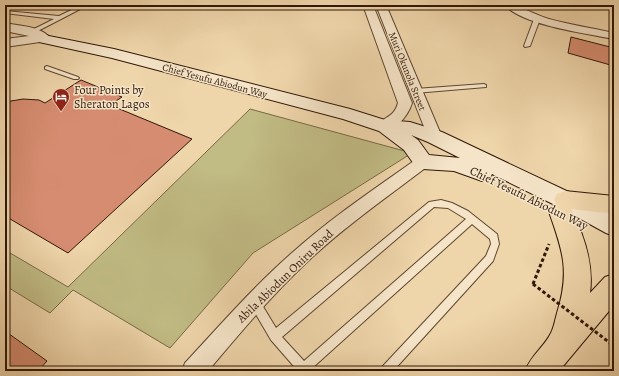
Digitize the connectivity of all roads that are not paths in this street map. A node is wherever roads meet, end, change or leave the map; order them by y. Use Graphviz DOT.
graph roads {
  1 [pos="86,5"];
  2 [pos="368,5"];
  3 [pos="381,5"];
  4 [pos="510,5"];
  5 [pos="5,12"];
  6 [pos="60,18"];
  7 [pos="537,19"];
  8 [pos="5,27"];
  9 [pos="38,36"];
  10 [pos="614,36"];
  11 [pos="5,43"];
  12 [pos="527,46"];
  13 [pos="47,68"];
  14 [pos="76,78"];
  15 [pos="484,86"];
  16 [pos="415,92"];
  17 [pos="384,126"];
  18 [pos="435,137"];
  19 [pos="423,162"];
  20 [pos="614,205"];
  21 [pos="563,206"];
  22 [pos="472,219"];
  23 [pos="614,226"];
  24 [pos="614,242"];
  25 [pos="614,286"];
  26 [pos="254,302"];
  27 [pos="275,336"];
  28 [pos="562,343"];
  29 [pos="304,370"];
  30 [pos="193,371"];
  31 [pos="386,371"];
  32 [pos="540,371"];
  1 -- 6 [label="lane"];
  2 -- 17 [label="street, Muri Okunola Street"];
  3 -- 16 [label="street, Muri Okunola Street"];
  4 -- 7 [label="street"];
  5 -- 6 [label="lane"];
  6 -- 9 [label="lane"];
  7 -- 10 [label="street"];
  7 -- 12 [label="lane"];
  8 -- 9 [label="street"];
  9 -- 11 [label="street"];
  9 -- 17 [label="main road, Chief Yesufu Abiodun Way"];
  13 -- 14 [label="lane"];
  15 -- 16 [label="lane"];
  16 -- 18 [label="street, Muri Okunola Street"];
  17 -- 18 [label="main road, Chief Yesufu Abiodun Way"];
  17 -- 19 [label="main road, Chief Yesufu Abiodun Way"];
  18 -- 21 [label="main road, Chief Yesufu Abiodun Way"];
  19 -- 21 [label="main road, Chief Yesufu Abiodun Way"];
  19 -- 26 [label="street, Abila Abiodun Oniru Road"];
  20 -- 21 [label="highway"];
  21 -- 23 [label="main road, Chief Yesufu Abiodun Way"];
  21 -- 24 [label="main road, Chief Yesufu Abiodun Way"];
  21 -- 28 [label="highway"];
  22 -- 27 [label="lane"];
  22 -- 29 [label="lane"];
  22 -- 31 [label="lane"];
  25 -- 28 [label="highway"];
  26 -- 27 [label="lane"];
  26 -- 30 [label="street, Abila Abiodun Oniru Road"];
  27 -- 29 [label="lane"];
  28 -- 32 [label="highway"];
}
